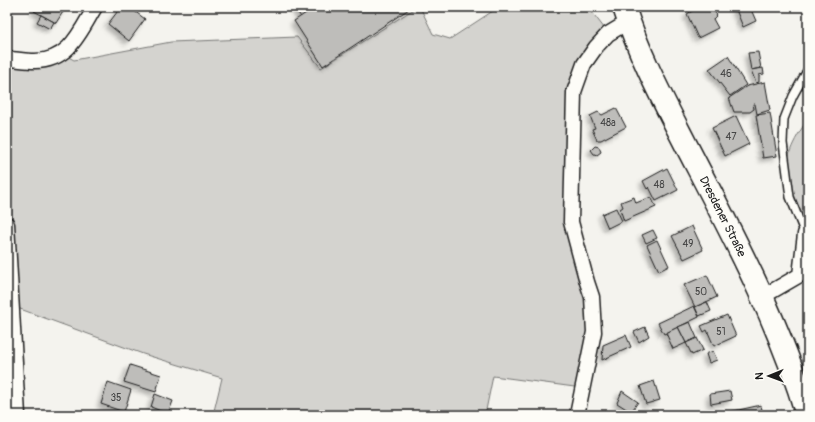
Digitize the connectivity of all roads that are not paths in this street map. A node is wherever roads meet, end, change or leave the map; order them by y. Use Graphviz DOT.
graph roads {
  1 [pos="95,7"];
  2 [pos="626,14"];
  3 [pos="7,59"];
  4 [pos="808,69"];
  5 [pos="7,224"];
  6 [pos="806,233"];
  7 [pos="762,297"];
  8 [pos="18,415"];
  9 [pos="577,415"];
  10 [pos="807,415"];
  1 -- 3 [label="street"];
  2 -- 7 [label="main road, Dresdener Straße"];
  2 -- 9 [label="street, Dresdener Straße"];
  4 -- 6 [label="lane"];
  5 -- 8 [label="street"];
  6 -- 7 [label="street"];
  7 -- 10 [label="main road, Dresdener Straße"];
}
